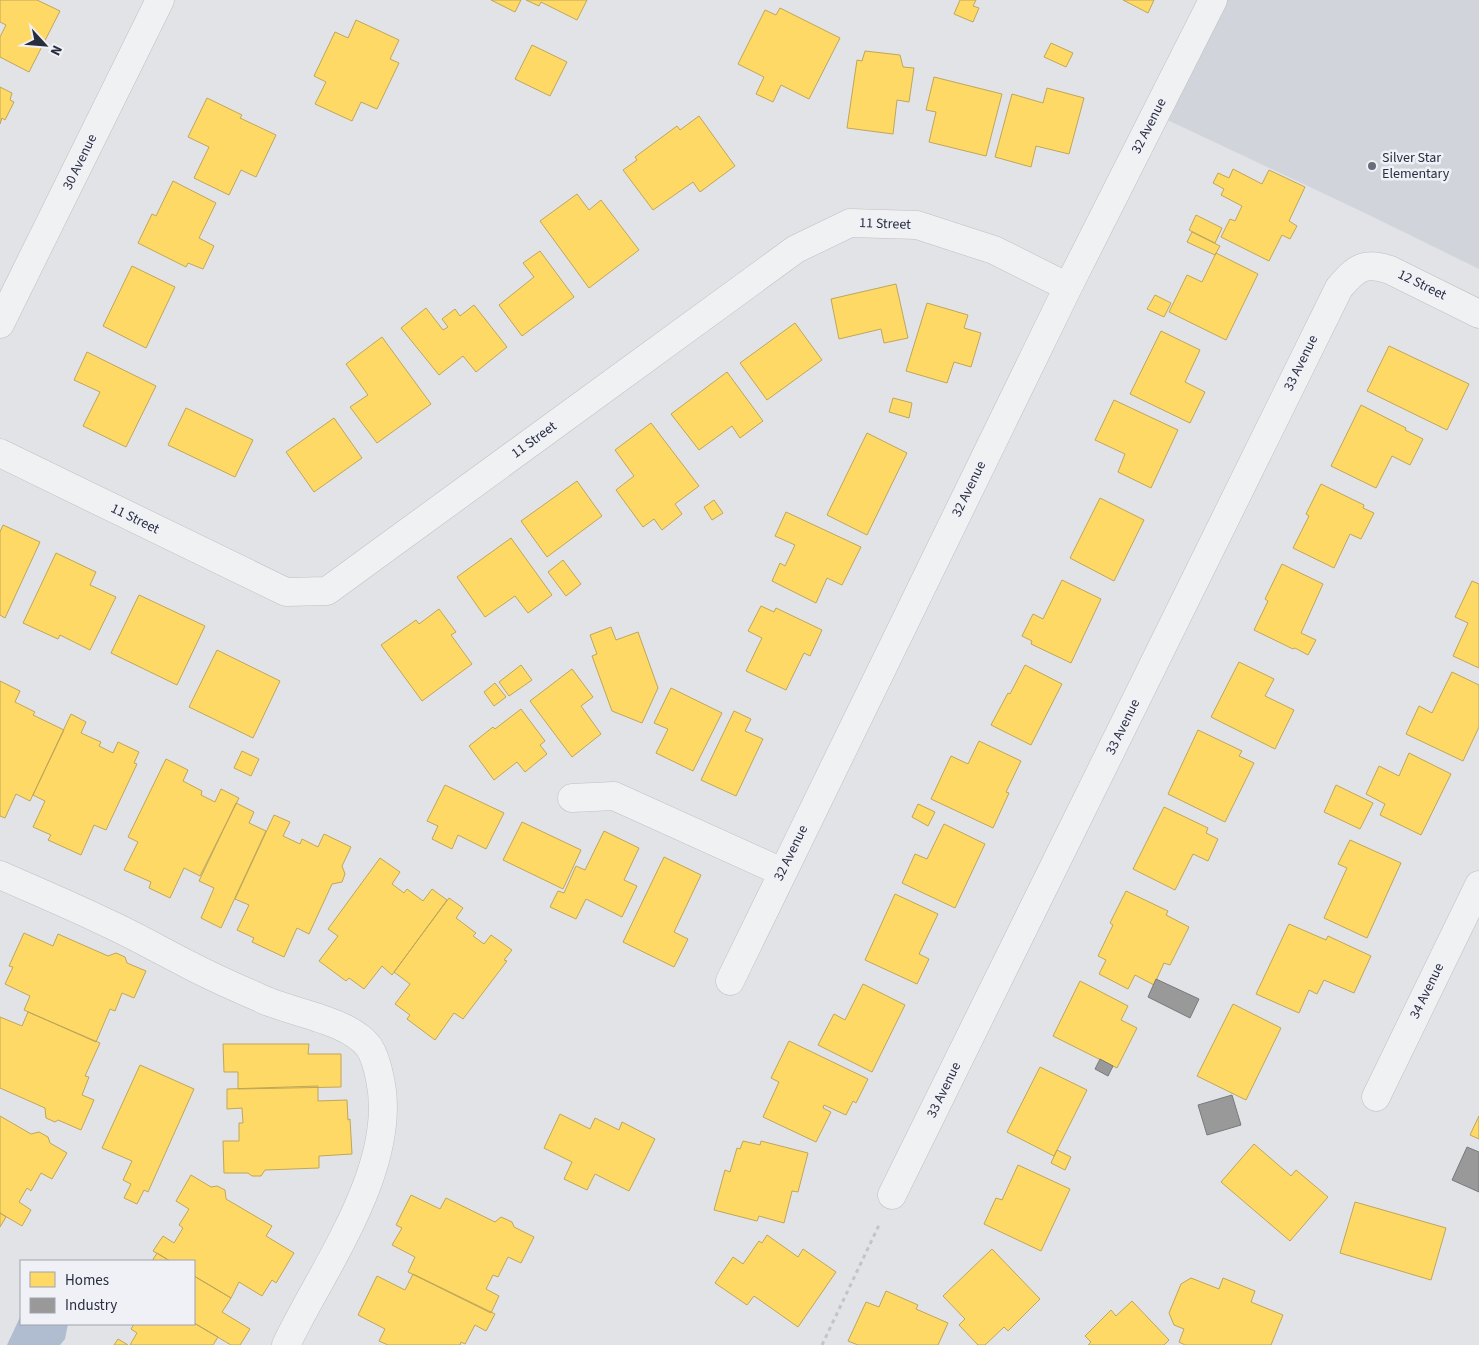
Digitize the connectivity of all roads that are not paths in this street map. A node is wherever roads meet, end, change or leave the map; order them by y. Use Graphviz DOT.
graph roads {
  1 [pos="160,0"];
  2 [pos="1213,0"];
  3 [pos="1363,266"];
  4 [pos="1068,287"];
  5 [pos="1479,314"];
  6 [pos="0,324"];
  7 [pos="0,453"];
  8 [pos="572,798"];
  9 [pos="782,872"];
  10 [pos="0,875"];
  11 [pos="1479,886"];
  12 [pos="730,981"];
  13 [pos="1376,1097"];
  14 [pos="892,1195"];
  15 [pos="286,1345"];
  1 -- 6 [label="street, 30 Avenue"];
  2 -- 4 [label="street, 32 Avenue"];
  3 -- 5 [label="street, 12 Street"];
  3 -- 14 [label="street, 33 Avenue"];
  4 -- 7 [label="street, 11 Street"];
  4 -- 9 [label="street, 32 Avenue"];
  8 -- 9 [label="street"];
  9 -- 12 [label="street, 32 Avenue"];
  10 -- 15 [label="street"];
  11 -- 13 [label="street, 34 Avenue"];
}
